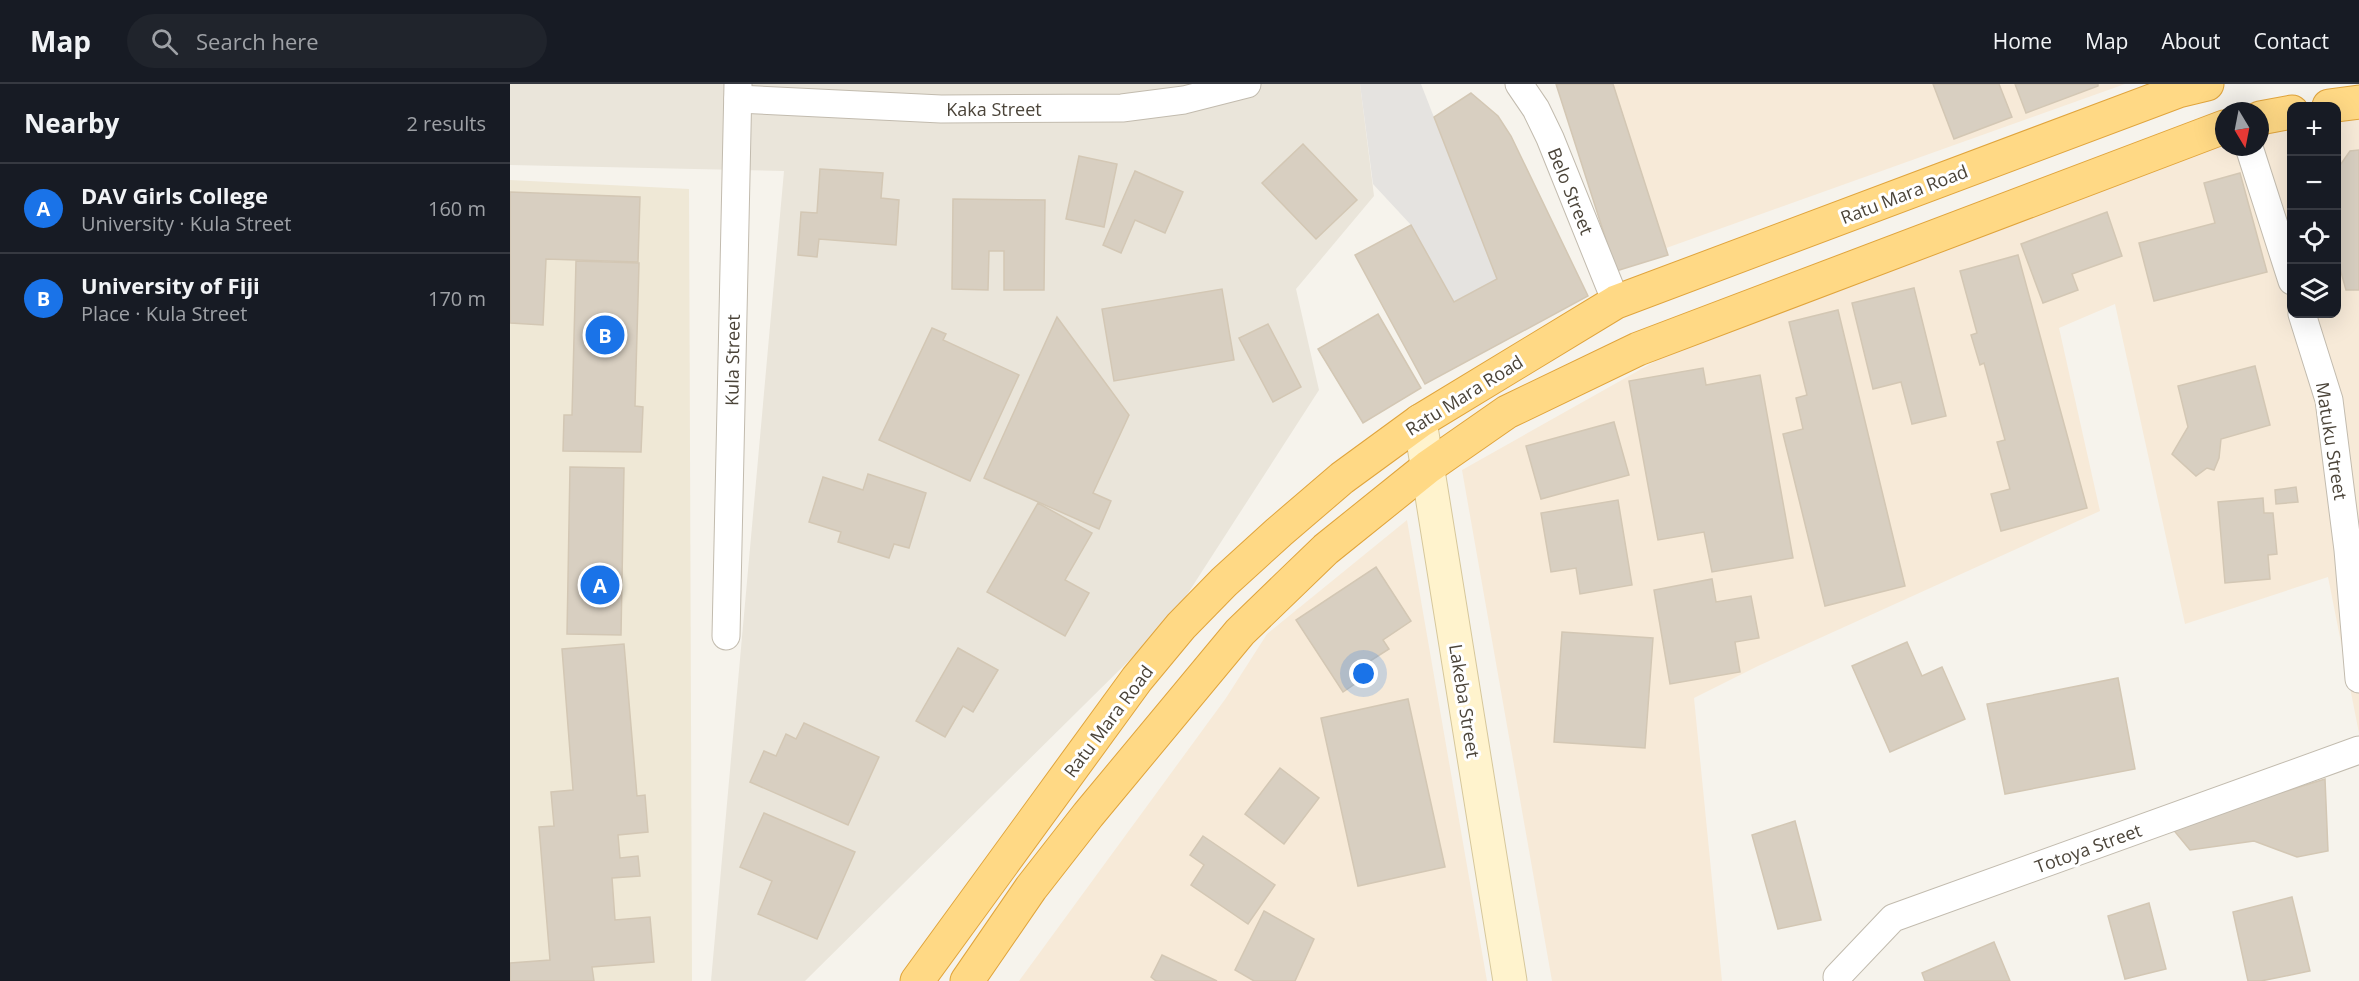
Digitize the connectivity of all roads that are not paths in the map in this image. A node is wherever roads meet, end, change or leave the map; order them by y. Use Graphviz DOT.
graph roads {
  1 [pos="1247,84"];
  2 [pos="1519,84"];
  3 [pos="2207,84"];
  4 [pos="738,92"];
  5 [pos="2359,102"];
  6 [pos="2341,104"];
  7 [pos="2287,113"];
  8 [pos="2269,116"];
  9 [pos="2215,130"];
  10 [pos="2252,156"];
  11 [pos="2287,265"];
  12 [pos="1616,302"];
  13 [pos="2303,318"];
  14 [pos="1638,349"];
  15 [pos="1420,421"];
  16 [pos="1428,468"];
  17 [pos="726,636"];
  18 [pos="2359,679"];
  19 [pos="2359,750"];
  20 [pos="1837,977"];
  21 [pos="917,981"];
  22 [pos="967,981"];
  23 [pos="1510,981"];
  1 -- 4 [label="street, Kaka Street"];
  2 -- 12 [label="street, Belo Street"];
  3 -- 12 [label="highway, Ratu Mara Road"];
  4 -- 17 [label="street, Kula Street"];
  5 -- 6 [label="highway"];
  7 -- 8 [label="highway"];
  9 -- 14 [label="highway, Ratu Mara Road"];
  10 -- 11 [label="street"];
  12 -- 14 [label="highway"];
  12 -- 15 [label="highway, Ratu Mara Road"];
  13 -- 18 [label="street, Matuku Street"];
  14 -- 16 [label="highway, Ratu Mara Road"];
  15 -- 16 [label="main road, Lakeba Street"];
  15 -- 21 [label="highway, Ratu Mara Road"];
  16 -- 22 [label="highway, Ratu Mara Road"];
  16 -- 23 [label="main road, Lakeba Street"];
  19 -- 20 [label="street, Totoya Street"];
}
